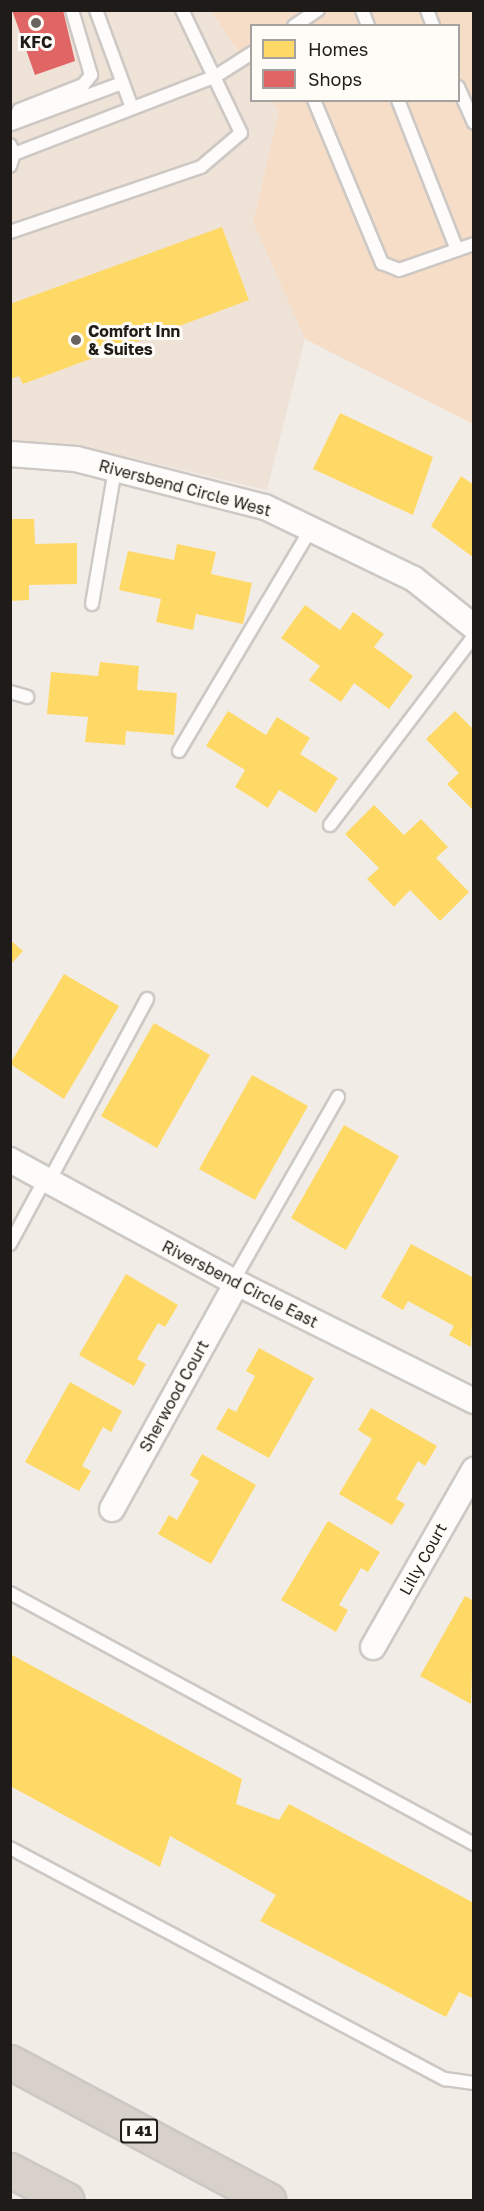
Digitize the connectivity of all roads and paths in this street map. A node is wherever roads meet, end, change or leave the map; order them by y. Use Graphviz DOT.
graph roads {
  1 [pos="72,10"];
  2 [pos="96,10"];
  3 [pos="182,10"];
  4 [pos="318,10"];
  5 [pos="427,10"];
  6 [pos="297,24"];
  7 [pos="433,24"];
  8 [pos="250,54"];
  9 [pos="216,76"];
  10 [pos="122,83"];
  11 [pos="460,89"];
  12 [pos="315,102"];
  13 [pos="399,102"];
  14 [pos="132,108"];
  15 [pos="474,123"];
  16 [pos="12,124"];
  17 [pos="12,155"];
  18 [pos="10,232"];
  19 [pos="474,244"];
  20 [pos="457,250"];
  21 [pos="10,454"];
  22 [pos="115,469"];
  23 [pos="311,530"];
  24 [pos="92,604"];
  25 [pos="474,627"];
  26 [pos="474,636"];
  27 [pos="10,692"];
  28 [pos="27,697"];
  29 [pos="179,751"];
  30 [pos="330,825"];
  31 [pos="147,999"];
  32 [pos="338,1097"];
  33 [pos="10,1160"];
  34 [pos="46,1182"];
  35 [pos="10,1244"];
  36 [pos="235,1282"];
  37 [pos="474,1401"];
  38 [pos="474,1470"];
  39 [pos="112,1509"];
  40 [pos="10,1593"];
  41 [pos="373,1647"];
  42 [pos="474,1844"];
  43 [pos="10,1848"];
  44 [pos="10,2062"];
  45 [pos="474,2083"];
  46 [pos="10,2170"];
  47 [pos="67,2200"];
  48 [pos="267,2200"];
  1 -- 16 [label="lane"];
  2 -- 10 [label="lane"];
  3 -- 9 [label="lane"];
  4 -- 6 [label="lane"];
  5 -- 7 [label="lane"];
  8 -- 9 [label="lane"];
  9 -- 14 [label="lane"];
  9 -- 18 [label="lane"];
  10 -- 14 [label="lane"];
  10 -- 16 [label="lane"];
  11 -- 15 [label="lane"];
  12 -- 20 [label="lane"];
  13 -- 20 [label="lane"];
  14 -- 17 [label="lane"];
  19 -- 20 [label="lane"];
  21 -- 22 [label="street, Riversbend Circle West"];
  22 -- 23 [label="street, Riversbend Circle West"];
  22 -- 24 [label="lane"];
  23 -- 25 [label="street, Riversbend Circle West"];
  23 -- 29 [label="lane"];
  26 -- 30 [label="lane"];
  27 -- 28 [label="lane"];
  31 -- 34 [label="lane"];
  32 -- 36 [label="lane"];
  33 -- 34 [label="street, Riversbend Circle East"];
  34 -- 35 [label="lane"];
  34 -- 36 [label="street, Riversbend Circle East"];
  36 -- 37 [label="street, Riversbend Circle East"];
  36 -- 39 [label="street, Sherwood Court"];
  38 -- 41 [label="street, Lilly Court"];
  40 -- 42 [label="lane"];
  43 -- 45 [label="lane"];
  44 -- 48 [label="highway, I 41"];
  46 -- 47 [label="highway"];
}
